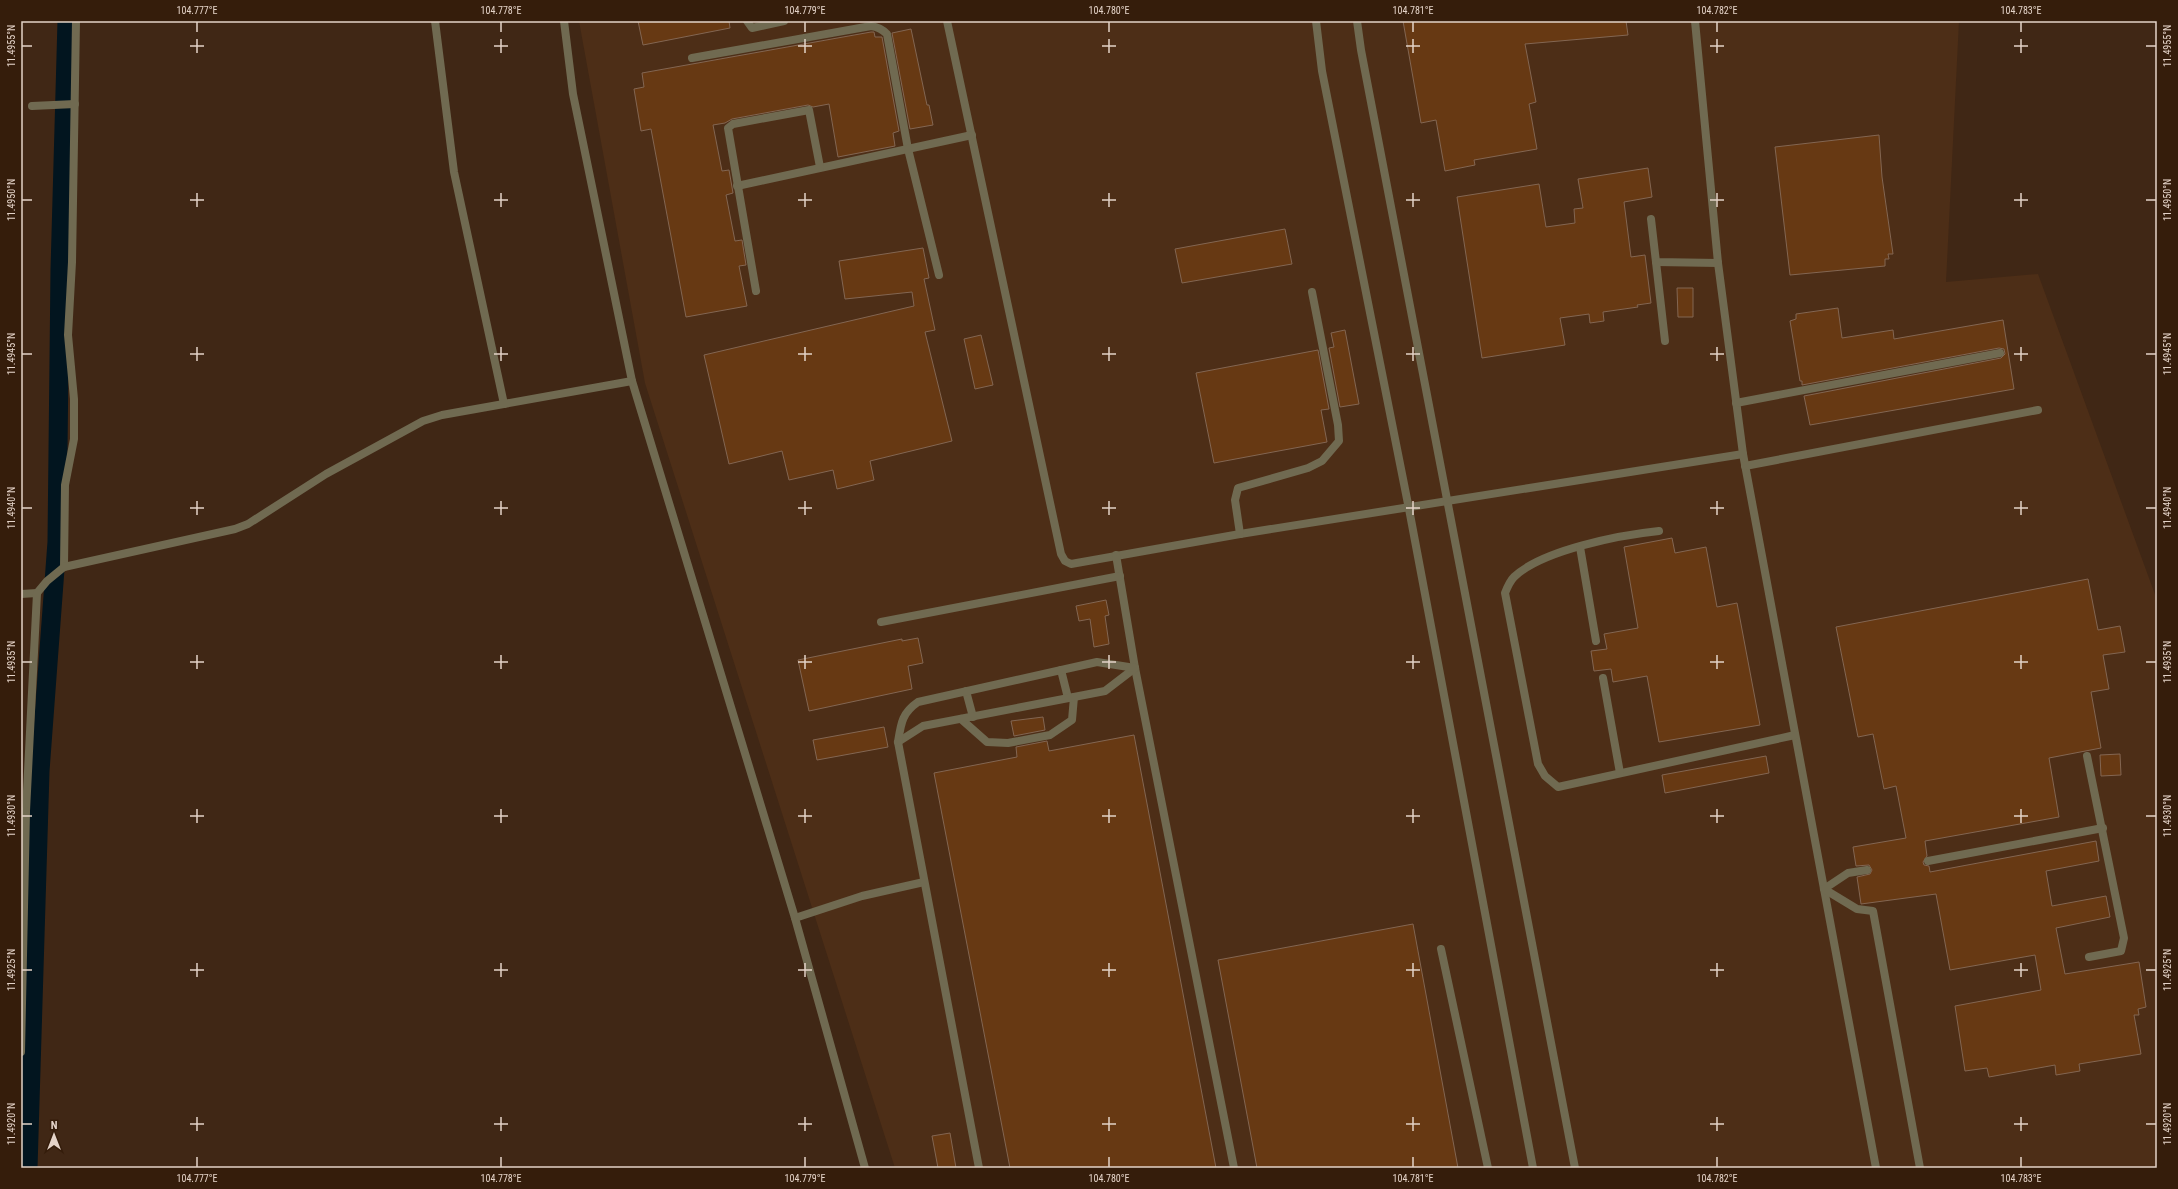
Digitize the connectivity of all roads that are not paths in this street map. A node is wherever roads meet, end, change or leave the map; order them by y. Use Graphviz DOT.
graph roads {
  1 [pos="76,21"];
  2 [pos="435,21"];
  3 [pos="564,21"];
  4 [pos="746,21"];
  5 [pos="784,21"];
  6 [pos="947,21"];
  7 [pos="1316,21"];
  8 [pos="1357,21"];
  9 [pos="1694,21"];
  10 [pos="692,58"];
  11 [pos="71,104"];
  12 [pos="32,106"];
  13 [pos="972,135"];
  14 [pos="908,149"];
  15 [pos="820,167"];
  16 [pos="737,186"];
  17 [pos="1651,219"];
  18 [pos="1656,262"];
  19 [pos="1718,263"];
  20 [pos="939,275"];
  21 [pos="756,291"];
  22 [pos="1312,292"];
  23 [pos="1665,341"];
  24 [pos="2000,353"];
  25 [pos="632,381"];
  26 [pos="1736,402"];
  27 [pos="504,404"];
  28 [pos="2038,410"];
  29 [pos="1743,454"];
  30 [pos="1745,466"];
  31 [pos="1447,501"];
  32 [pos="1409,509"];
  33 [pos="1659,531"];
  34 [pos="1240,534"];
  35 [pos="1580,547"];
  36 [pos="1116,555"];
  37 [pos="61,568"];
  38 [pos="1120,576"];
  39 [pos="37,593"];
  40 [pos="21,594"];
  41 [pos="881,622"];
  42 [pos="1596,641"];
  43 [pos="1136,668"];
  44 [pos="1061,670"];
  45 [pos="1603,678"];
  46 [pos="966,691"];
  47 [pos="1071,698"];
  48 [pos="973,717"];
  49 [pos="961,719"];
  50 [pos="1795,735"];
  51 [pos="898,742"];
  52 [pos="2087,756"];
  53 [pos="1620,773"];
  54 [pos="23,812"];
  55 [pos="2103,828"];
  56 [pos="1928,861"];
  57 [pos="1867,870"];
  58 [pos="924,882"];
  59 [pos="1824,889"];
  60 [pos="795,918"];
  61 [pos="1441,949"];
  62 [pos="2089,957"];
  63 [pos="21,1052"];
  64 [pos="865,1168"];
  65 [pos="979,1168"];
  66 [pos="1234,1168"];
  67 [pos="1488,1168"];
  68 [pos="1533,1168"];
  69 [pos="1575,1168"];
  70 [pos="1876,1168"];
  71 [pos="1920,1168"];
  1 -- 11 [label="street"];
  2 -- 27 [label="street"];
  3 -- 25 [label="street"];
  4 -- 5 [label="street"];
  6 -- 13 [label="street"];
  7 -- 32 [label="street"];
  8 -- 31 [label="street"];
  9 -- 19 [label="street"];
  10 -- 14 [label="street"];
  11 -- 12 [label="street"];
  11 -- 37 [label="street"];
  13 -- 14 [label="street"];
  13 -- 36 [label="street"];
  14 -- 15 [label="street"];
  14 -- 20 [label="street"];
  15 -- 16 [label="street"];
  15 -- 16 [label="street"];
  16 -- 21 [label="street"];
  17 -- 18 [label="street"];
  18 -- 19 [label="street"];
  18 -- 23 [label="street"];
  19 -- 26 [label="street"];
  22 -- 34 [label="street"];
  24 -- 26 [label="street"];
  25 -- 27 [label="street"];
  25 -- 60 [label="street"];
  26 -- 29 [label="street"];
  27 -- 37 [label="street"];
  28 -- 30 [label="street"];
  29 -- 30 [label="street"];
  29 -- 31 [label="street"];
  30 -- 50 [label="street"];
  31 -- 32 [label="street"];
  31 -- 69 [label="street"];
  32 -- 34 [label="street"];
  32 -- 68 [label="street"];
  33 -- 35 [label="street"];
  34 -- 36 [label="street"];
  35 -- 42 [label="street"];
  35 -- 53 [label="street"];
  36 -- 38 [label="street"];
  37 -- 39 [label="street"];
  38 -- 41 [label="street"];
  38 -- 43 [label="street"];
  39 -- 40 [label="street"];
  39 -- 54 [label="street"];
  43 -- 44 [label="street"];
  43 -- 47 [label="street"];
  43 -- 66 [label="street"];
  44 -- 46 [label="street"];
  44 -- 47 [label="street"];
  45 -- 53 [label="street"];
  46 -- 48 [label="street"];
  46 -- 51 [label="street"];
  47 -- 48 [label="street"];
  47 -- 49 [label="street"];
  48 -- 49 [label="street"];
  49 -- 51 [label="street"];
  50 -- 53 [label="street"];
  50 -- 59 [label="street"];
  51 -- 58 [label="street"];
  52 -- 55 [label="street"];
  54 -- 63 [label="street"];
  55 -- 56 [label="street"];
  55 -- 62 [label="street"];
  57 -- 59 [label="street"];
  58 -- 60 [label="street"];
  58 -- 65 [label="street"];
  59 -- 70 [label="street"];
  59 -- 71 [label="street"];
  60 -- 64 [label="street"];
  61 -- 67 [label="street"];
}
